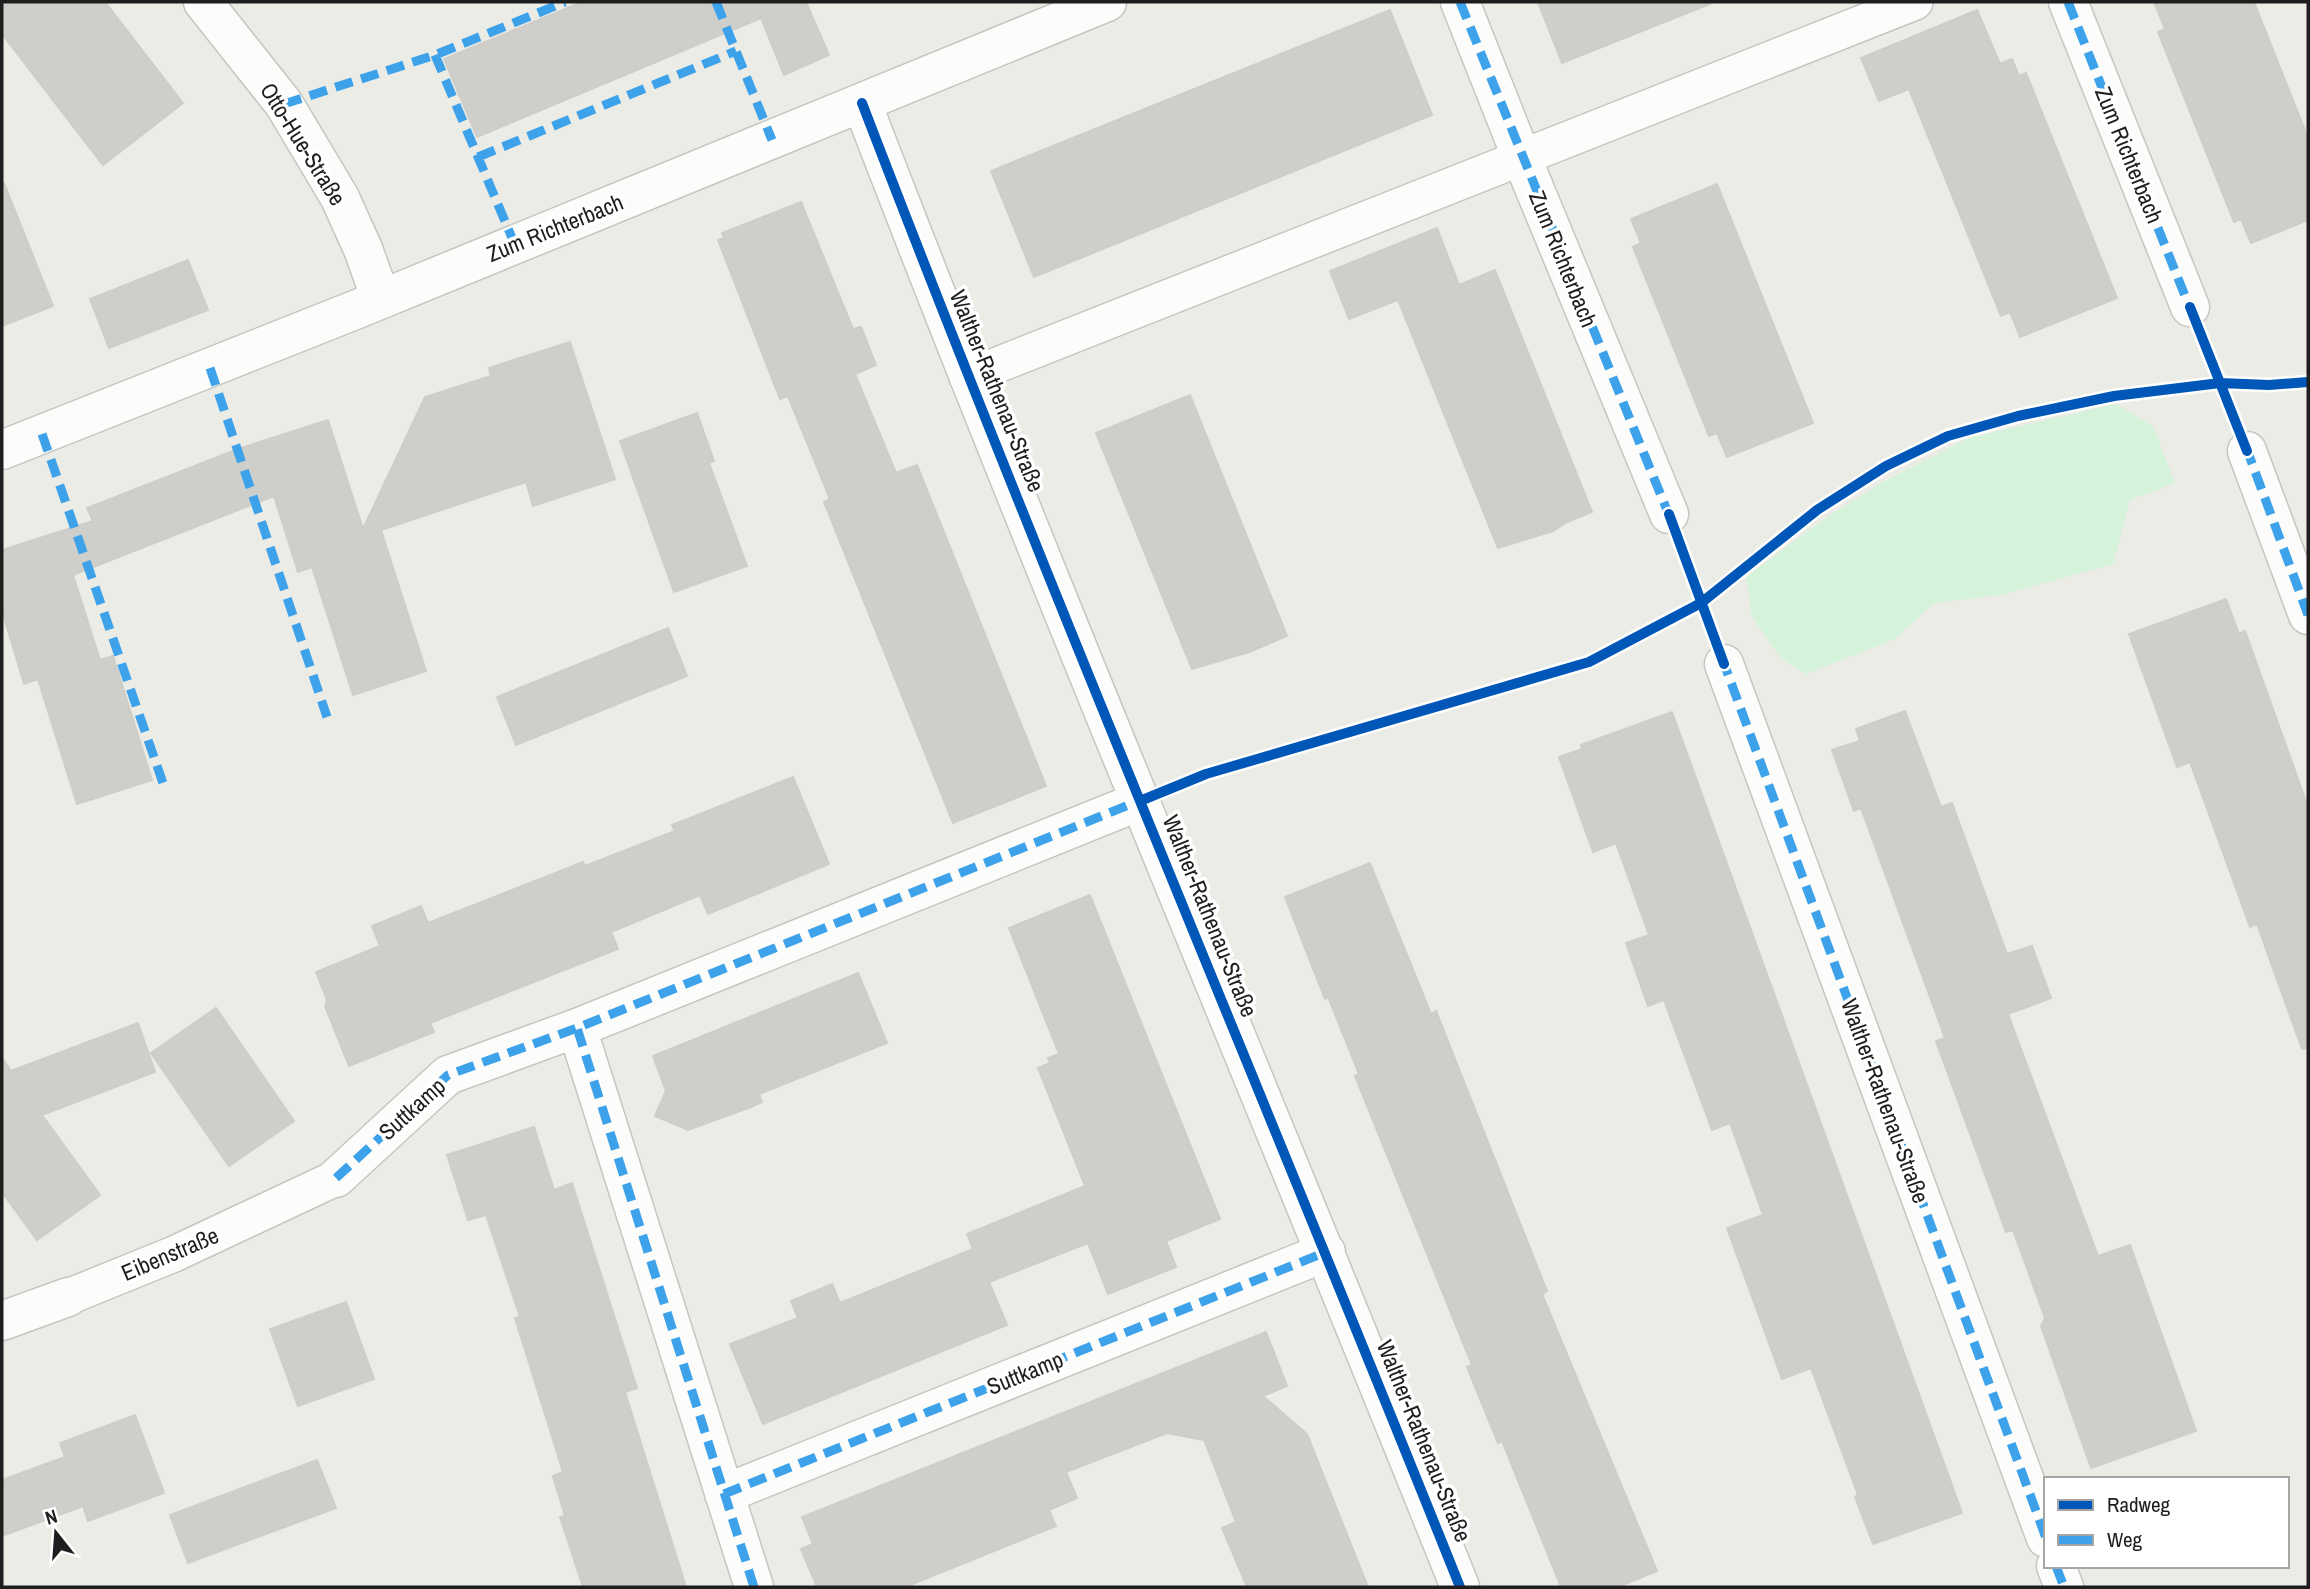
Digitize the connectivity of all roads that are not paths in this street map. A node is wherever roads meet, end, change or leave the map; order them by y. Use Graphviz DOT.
graph roads {
  1 [pos="203,2"];
  2 [pos="1107,2"];
  3 [pos="1460,2"];
  4 [pos="1915,2"];
  5 [pos="2068,2"];
  6 [pos="862,103"];
  7 [pos="1521,156"];
  8 [pos="381,299"];
  9 [pos="2190,307"];
  10 [pos="967,377"];
  11 [pos="2,450"];
  12 [pos="2247,451"];
  13 [pos="1669,514"];
  14 [pos="2308,615"];
  15 [pos="1724,664"];
  16 [pos="1140,801"];
  17 [pos="577,1028"];
  18 [pos="336,1178"];
  19 [pos="1326,1252"];
  20 [pos="68,1297"];
  21 [pos="2,1321"];
  22 [pos="724,1494"];
  23 [pos="2044,1533"];
  24 [pos="2057,1568"];
  25 [pos="754,1587"];
  26 [pos="1460,1587"];
  27 [pos="2064,1587"];
  1 -- 8 [label="street, Otto-Hue-Straße"];
  2 -- 6 [label="street, Zum Richterbach"];
  3 -- 7 [label="street, Zum Richterbach"];
  4 -- 7 [label="lane"];
  5 -- 9 [label="street, Zum Richterbach"];
  6 -- 8 [label="street, Zum Richterbach"];
  6 -- 10 [label="street, Walther-Rathenau-Straße"];
  7 -- 10 [label="lane"];
  7 -- 13 [label="street, Zum Richterbach"];
  8 -- 11 [label="street, Zum Richterbach"];
  10 -- 16 [label="street, Walther-Rathenau-Straße"];
  12 -- 14 [label="street"];
  15 -- 23 [label="street, Walther-Rathenau-Straße"];
  16 -- 17 [label="street, Suttkamp"];
  16 -- 19 [label="street, Walther-Rathenau-Straße"];
  17 -- 18 [label="street, Suttkamp"];
  17 -- 22 [label="street"];
  18 -- 20 [label="lane, Eibenstraße"];
  19 -- 22 [label="street, Suttkamp"];
  19 -- 26 [label="street, Walther-Rathenau-Straße"];
  20 -- 21 [label="street, Eibenstraße"];
  22 -- 25 [label="street"];
  24 -- 27 [label="street"];
}
